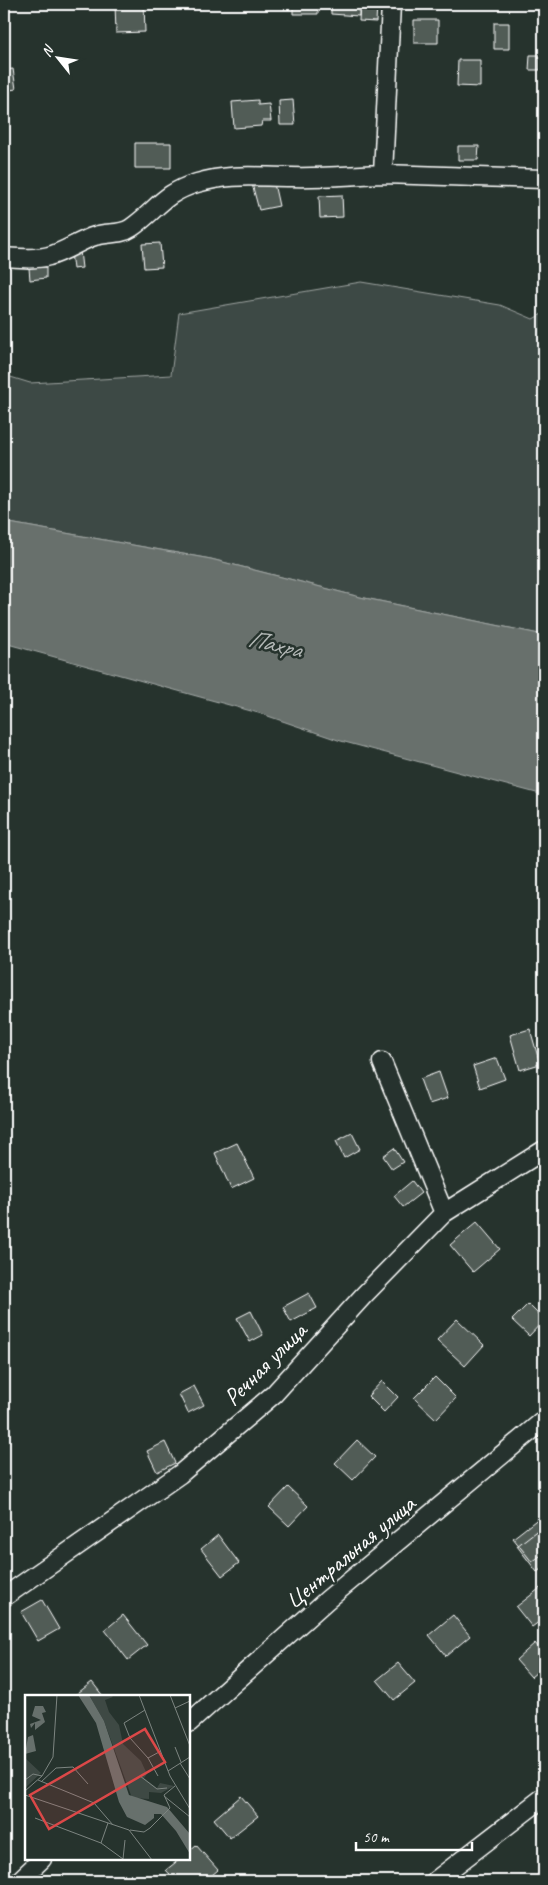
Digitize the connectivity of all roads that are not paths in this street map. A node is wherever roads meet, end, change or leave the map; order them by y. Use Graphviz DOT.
graph roads {
  1 [pos="391,4"];
  2 [pos="382,174"];
  3 [pos="544,179"];
  4 [pos="4,257"];
  5 [pos="382,1062"];
  6 [pos="544,1150"];
  7 [pos="444,1213"];
  8 [pos="544,1420"];
  9 [pos="4,1596"];
  10 [pos="190,1723"];
  11 [pos="544,1797"];
  12 [pos="41,1860"];
  13 [pos="19,1881"];
  14 [pos="435,1881"];
  1 -- 2 [label="street"];
  2 -- 3 [label="street"];
  2 -- 4 [label="street"];
  5 -- 7 [label="street"];
  6 -- 7 [label="street, Речная улица"];
  7 -- 9 [label="street, Речная улица"];
  8 -- 10 [label="street, Центральная улица"];
  11 -- 14 [label="street"];
  12 -- 13 [label="street"];
}
